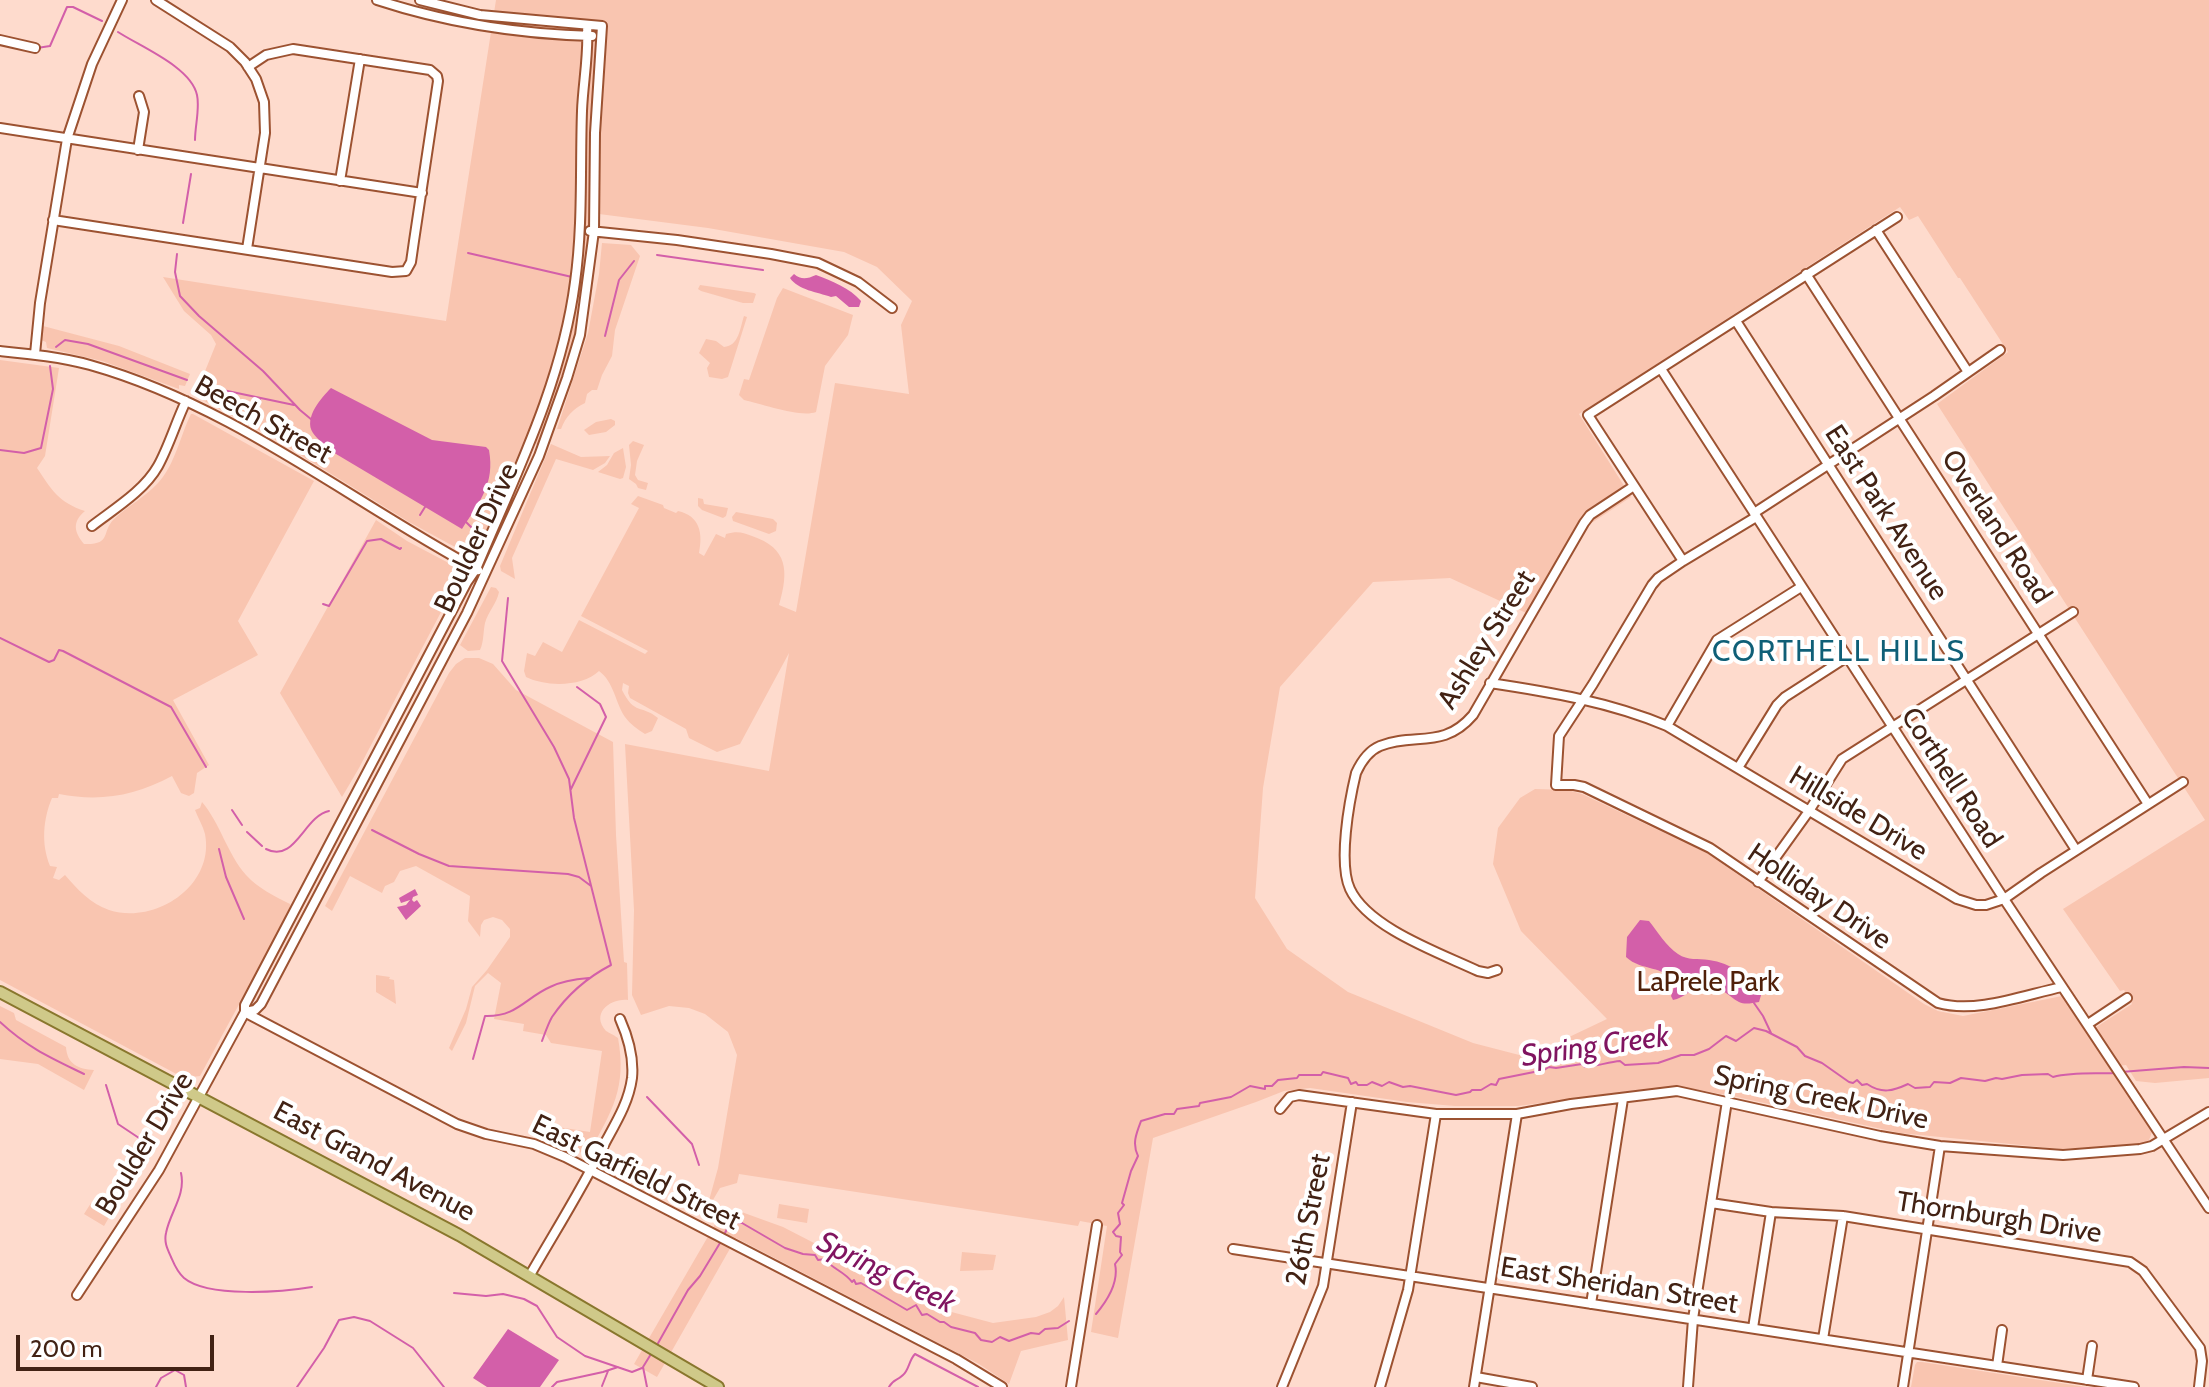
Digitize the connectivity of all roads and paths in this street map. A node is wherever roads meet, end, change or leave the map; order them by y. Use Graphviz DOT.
graph roads {
  1 [pos="122,0"];
  2 [pos="156,0"];
  3 [pos="377,0"];
  4 [pos="420,0"];
  5 [pos="450,4"];
  6 [pos="447,19"];
  7 [pos="587,26"];
  8 [pos="601,35"];
  9 [pos="588,36"];
  10 [pos="0,40"];
  11 [pos="35,48"];
  12 [pos="360,59"];
  13 [pos="248,67"];
  14 [pos="139,96"];
  15 [pos="0,128"];
  16 [pos="67,139"];
  17 [pos="138,150"];
  18 [pos="260,169"];
  19 [pos="340,181"];
  20 [pos="422,193"];
  21 [pos="1897,217"];
  22 [pos="53,220"];
  23 [pos="1876,230"];
  24 [pos="581,231"];
  25 [pos="594,231"];
  26 [pos="247,249"];
  27 [pos="1806,274"];
  28 [pos="892,308"];
  29 [pos="1736,321"];
  30 [pos="2000,350"];
  31 [pos="0,351"];
  32 [pos="35,354"];
  33 [pos="1661,369"];
  34 [pos="1968,372"];
  35 [pos="186,401"];
  36 [pos="1900,419"];
  37 [pos="1828,465"];
  38 [pos="1634,486"];
  39 [pos="1755,515"];
  40 [pos="92,526"];
  41 [pos="1683,561"];
  42 [pos="476,569"];
  43 [pos="485,574"];
  44 [pos="1801,587"];
  45 [pos="2073,612"];
  46 [pos="2038,633"];
  47 [pos="1847,657"];
  48 [pos="1967,679"];
  49 [pos="1490,683"];
  50 [pos="1583,699"];
  51 [pos="1667,726"];
  52 [pos="1892,728"];
  53 [pos="1738,768"];
  54 [pos="2183,782"];
  55 [pos="2148,804"];
  56 [pos="1809,811"];
  57 [pos="2076,850"];
  58 [pos="1758,882"];
  59 [pos="2004,899"];
  60 [pos="1497,970"];
  61 [pos="2062,987"];
  62 [pos="0,992"];
  63 [pos="2127,998"];
  64 [pos="245,1012"];
  65 [pos="620,1019"];
  66 [pos="2088,1024"];
  67 [pos="200,1097"];
  68 [pos="1623,1099"];
  69 [pos="1727,1101"];
  70 [pos="1352,1102"];
  71 [pos="1280,1109"];
  72 [pos="2209,1112"];
  73 [pos="1436,1114"];
  74 [pos="1517,1114"];
  75 [pos="2164,1139"];
  76 [pos="1940,1146"];
  77 [pos="591,1171"];
  78 [pos="1711,1203"];
  79 [pos="2209,1208"];
  80 [pos="1771,1212"];
  81 [pos="1843,1216"];
  82 [pos="1097,1225"];
  83 [pos="1927,1229"];
  84 [pos="1233,1249"];
  85 [pos="1327,1263"];
  86 [pos="530,1275"];
  87 [pos="1410,1276"];
  88 [pos="1490,1288"];
  89 [pos="77,1295"];
  90 [pos="1591,1304"];
  91 [pos="1693,1319"];
  92 [pos="1753,1328"];
  93 [pos="2002,1330"];
  94 [pos="1823,1339"];
  95 [pos="2092,1346"];
  96 [pos="1908,1352"];
  97 [pos="1997,1366"];
  98 [pos="2087,1380"];
  99 [pos="1475,1382"];
  100 [pos="718,1387"];
  101 [pos="1002,1387"];
  102 [pos="1071,1387"];
  103 [pos="1282,1387"];
  104 [pos="1380,1387"];
  105 [pos="1532,1387"];
  106 [pos="1688,1387"];
  107 [pos="1903,1387"];
  108 [pos="2134,1387"];
  109 [pos="2199,1387"];
  1 -- 16 [label="street"];
  2 -- 13 [label="street"];
  3 -- 6 [label="street"];
  4 -- 5 [label="street"];
  5 -- 6 [label="street"];
  5 -- 7 [label="street"];
  6 -- 9 [label="street"];
  7 -- 8 [label="street"];
  7 -- 9 [label="street, Boulder Drive"];
  8 -- 9 [label="street"];
  8 -- 25 [label="street, Boulder Drive"];
  9 -- 24 [label="street, Boulder Drive"];
  10 -- 11 [label="street"];
  12 -- 13 [label="street"];
  12 -- 19 [label="street"];
  12 -- 20 [label="street"];
  13 -- 18 [label="street"];
  14 -- 17 [label="street"];
  15 -- 16 [label="street"];
  16 -- 17 [label="street"];
  16 -- 22 [label="street"];
  17 -- 18 [label="street"];
  18 -- 19 [label="street"];
  18 -- 26 [label="street"];
  19 -- 20 [label="street"];
  20 -- 26 [label="street"];
  21 -- 23 [label="street"];
  22 -- 26 [label="street"];
  22 -- 32 [label="street"];
  23 -- 27 [label="street"];
  23 -- 34 [label="street"];
  24 -- 25 [label="street"];
  24 -- 42 [label="street, Boulder Drive"];
  25 -- 28 [label="street"];
  25 -- 43 [label="street, Boulder Drive"];
  27 -- 29 [label="street"];
  27 -- 36 [label="street, Overland Road"];
  29 -- 33 [label="street"];
  29 -- 37 [label="street, East Park Avenue"];
  30 -- 34 [label="street"];
  31 -- 32 [label="street, Beech Street"];
  32 -- 35 [label="street, Beech Street"];
  33 -- 38 [label="street"];
  33 -- 39 [label="street, Corthell Road"];
  34 -- 36 [label="street"];
  35 -- 40 [label="street"];
  35 -- 42 [label="street, Beech Street"];
  36 -- 37 [label="street"];
  36 -- 46 [label="street, Overland Road"];
  37 -- 39 [label="street"];
  37 -- 48 [label="street, East Park Avenue"];
  38 -- 41 [label="street"];
  38 -- 49 [label="street, Ashley Street"];
  39 -- 41 [label="street"];
  39 -- 44 [label="street, Corthell Road"];
  41 -- 50 [label="street"];
  42 -- 43 [label="street, Beech Street"];
  42 -- 64 [label="street, Boulder Drive"];
  43 -- 64 [label="street, Boulder Drive"];
  44 -- 47 [label="street, Corthell Road"];
  44 -- 51 [label="street"];
  45 -- 46 [label="street"];
  46 -- 48 [label="street"];
  46 -- 55 [label="street, Overland Road"];
  47 -- 52 [label="street, Corthell Road"];
  47 -- 53 [label="street"];
  48 -- 52 [label="street"];
  48 -- 57 [label="street, East Park Avenue"];
  49 -- 50 [label="street, Hillside Drive"];
  49 -- 60 [label="street, Ashley Street"];
  50 -- 51 [label="street, Hillside Drive"];
  50 -- 58 [label="street, Holliday Drive"];
  51 -- 53 [label="street, Hillside Drive"];
  52 -- 56 [label="street"];
  52 -- 59 [label="street, Corthell Road"];
  53 -- 56 [label="street, Hillside Drive"];
  54 -- 55 [label="street, Hillside Drive"];
  55 -- 57 [label="street, Hillside Drive"];
  56 -- 58 [label="street"];
  56 -- 59 [label="street, Hillside Drive"];
  57 -- 59 [label="street, Hillside Drive"];
  58 -- 61 [label="street, Holliday Drive"];
  59 -- 61 [label="street, Corthell Road"];
  61 -- 66 [label="street, Corthell Road"];
  62 -- 67 [label="main road, East Grand Avenue"];
  63 -- 66 [label="street"];
  64 -- 67 [label="street, Boulder Drive"];
  64 -- 77 [label="street, East Garfield Street"];
  65 -- 77 [label="street"];
  66 -- 75 [label="street, Corthell Road"];
  67 -- 86 [label="main road, East Grand Avenue"];
  67 -- 89 [label="street, Boulder Drive"];
  68 -- 69 [label="street, Spring Creek Drive"];
  68 -- 74 [label="street, Spring Creek Drive"];
  68 -- 90 [label="street"];
  69 -- 76 [label="street, Spring Creek Drive"];
  69 -- 78 [label="street"];
  70 -- 71 [label="street, Spring Creek Drive"];
  70 -- 73 [label="street, Spring Creek Drive"];
  70 -- 85 [label="street, 26th Street"];
  72 -- 75 [label="street, Spring Creek Drive"];
  73 -- 74 [label="street, Spring Creek Drive"];
  73 -- 87 [label="street"];
  74 -- 88 [label="street"];
  75 -- 76 [label="street, Spring Creek Drive"];
  75 -- 79 [label="street, Corthell Road"];
  76 -- 83 [label="street"];
  77 -- 86 [label="street"];
  77 -- 101 [label="street, East Garfield Street"];
  78 -- 80 [label="street, Thornburgh Drive"];
  78 -- 91 [label="street"];
  80 -- 81 [label="street, Thornburgh Drive"];
  80 -- 92 [label="street"];
  81 -- 83 [label="street, Thornburgh Drive"];
  81 -- 94 [label="street"];
  82 -- 102 [label="street"];
  83 -- 96 [label="street"];
  83 -- 109 [label="street, Thornburgh Drive"];
  84 -- 85 [label="street, East Sheridan Street"];
  85 -- 87 [label="street, East Sheridan Street"];
  85 -- 103 [label="street, 26th Street"];
  86 -- 100 [label="main road, East Grand Avenue"];
  87 -- 88 [label="street, East Sheridan Street"];
  87 -- 104 [label="street"];
  88 -- 90 [label="street, East Sheridan Street"];
  88 -- 99 [label="street"];
  90 -- 91 [label="street, East Sheridan Street"];
  91 -- 92 [label="street, East Sheridan Street"];
  91 -- 106 [label="street"];
  92 -- 94 [label="street, East Sheridan Street"];
  93 -- 97 [label="street"];
  94 -- 96 [label="street, East Sheridan Street"];
  95 -- 98 [label="street"];
  96 -- 97 [label="street, East Sheridan Street"];
  96 -- 107 [label="street"];
  97 -- 98 [label="street, East Sheridan Street"];
  98 -- 108 [label="street, East Sheridan Street"];
  99 -- 105 [label="street"];
}
